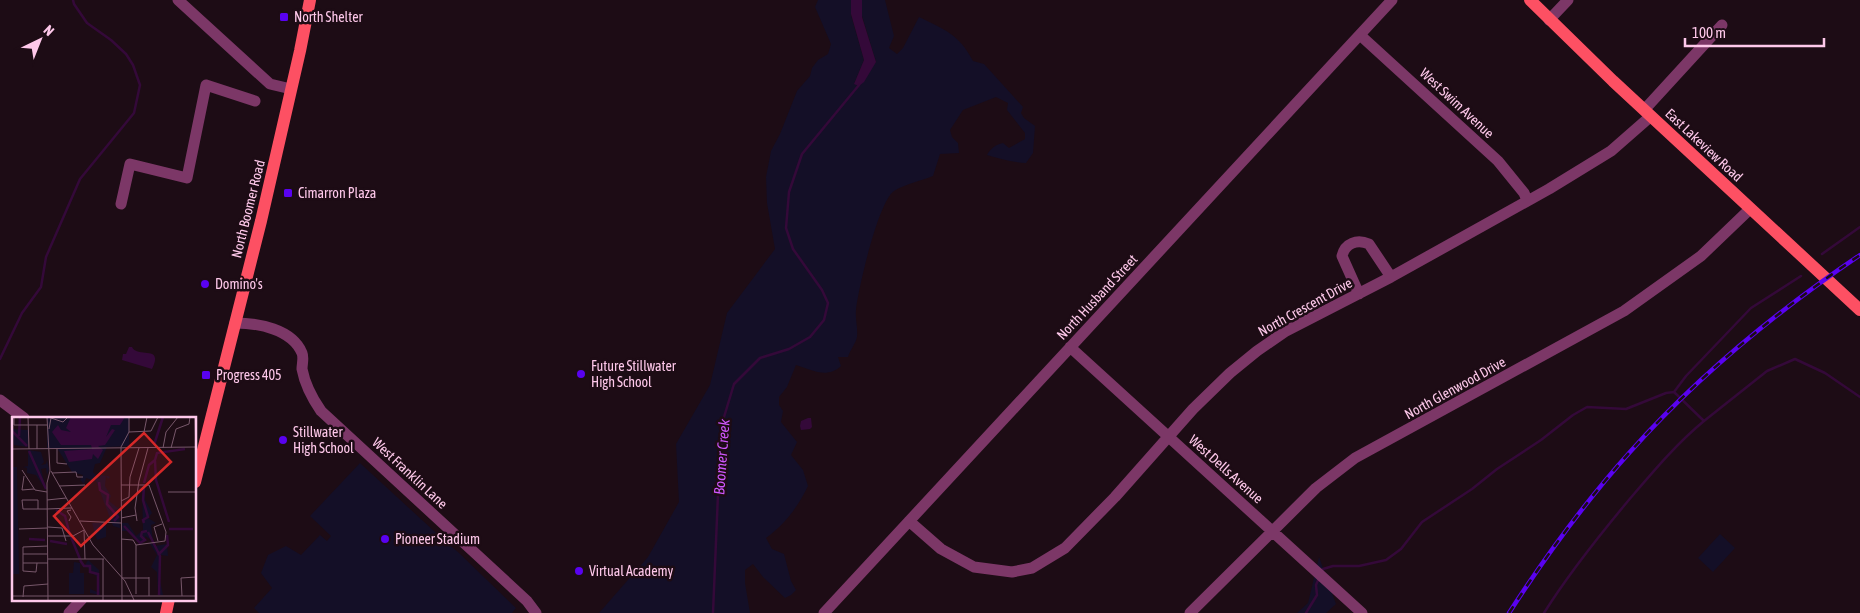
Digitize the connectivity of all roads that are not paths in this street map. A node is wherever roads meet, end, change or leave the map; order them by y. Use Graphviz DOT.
graph roads {
  1 [pos="178,0"];
  2 [pos="310,0"];
  3 [pos="1392,0"];
  4 [pos="1530,0"];
  5 [pos="1568,0"];
  6 [pos="1549,20"];
  7 [pos="1722,25"];
  8 [pos="1360,35"];
  9 [pos="292,89"];
  10 [pos="255,101"];
  11 [pos="1648,113"];
  12 [pos="1527,200"];
  13 [pos="121,204"];
  14 [pos="1750,209"];
  15 [pos="1391,277"];
  16 [pos="1359,294"];
  17 [pos="1860,310"];
  18 [pos="235,323"];
  19 [pos="1070,347"];
  20 [pos="0,400"];
  21 [pos="23,417"];
  22 [pos="1168,436"];
  23 [pos="196,468"];
  24 [pos="909,521"];
  25 [pos="1272,532"];
  26 [pos="81,600"];
  27 [pos="169,600"];
  28 [pos="69,613"];
  29 [pos="166,613"];
  30 [pos="536,613"];
  31 [pos="824,613"];
  32 [pos="1190,613"];
  33 [pos="1362,613"];
  1 -- 9 [label="street"];
  2 -- 9 [label="main road, North Boomer Road"];
  3 -- 8 [label="street, North Husband Street"];
  4 -- 6 [label="main road, East Lakeview Road"];
  5 -- 6 [label="street"];
  6 -- 11 [label="main road, East Lakeview Road"];
  7 -- 11 [label="street, North Crescent Drive"];
  8 -- 12 [label="street, West Swim Avenue"];
  8 -- 19 [label="street, North Husband Street"];
  9 -- 18 [label="main road, North Boomer Road"];
  10 -- 13 [label="street"];
  11 -- 12 [label="street, North Crescent Drive"];
  11 -- 14 [label="main road, East Lakeview Road"];
  12 -- 15 [label="street, North Crescent Drive"];
  14 -- 17 [label="main road, East Lakeview Road"];
  14 -- 25 [label="street, North Glenwood Drive"];
  15 -- 16 [label="street, North Crescent Drive"];
  15 -- 16 [label="street"];
  16 -- 22 [label="street, North Crescent Drive"];
  18 -- 23 [label="main road, North Boomer Road"];
  18 -- 30 [label="street, West Franklin Lane"];
  19 -- 22 [label="street, West Dells Avenue"];
  19 -- 24 [label="street, North Husband Street"];
  20 -- 21 [label="street"];
  22 -- 24 [label="street, North Crescent Drive"];
  22 -- 25 [label="street, West Dells Avenue"];
  24 -- 31 [label="street, North Husband Street"];
  25 -- 32 [label="street, North Glenwood Drive"];
  25 -- 33 [label="street, West Dells Avenue"];
  26 -- 28 [label="street"];
  27 -- 29 [label="main road"];
}
